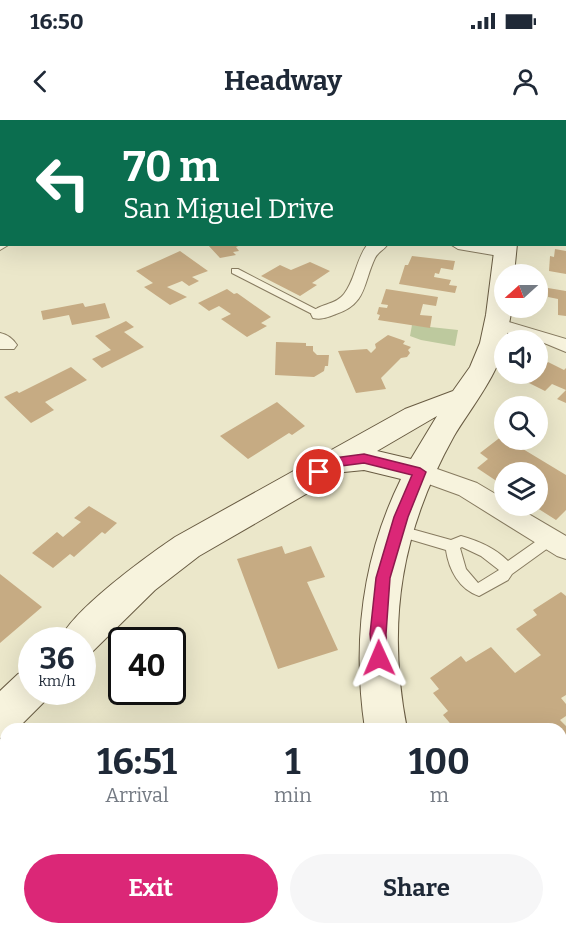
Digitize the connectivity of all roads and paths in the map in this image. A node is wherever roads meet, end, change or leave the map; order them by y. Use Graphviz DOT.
graph roads {
  1 [pos="377,246"];
  2 [pos="482,246"];
  3 [pos="506,248"];
  4 [pos="235,271"];
  5 [pos="320,314"];
  6 [pos="499,325"];
  7 [pos="566,346"];
  8 [pos="464,397"];
  9 [pos="339,462"];
  10 [pos="420,472"];
  11 [pos="397,530"];
  12 [pos="558,544"];
  13 [pos="453,546"];
  14 [pos="507,570"];
  15 [pos="92,627"];
  16 [pos="18,701"];
  17 [pos="0,718"];
  18 [pos="385,723"];
  1 -- 5 [label="street"];
  2 -- 3 [label="street"];
  3 -- 6 [label="street"];
  4 -- 5 [label="lane"];
  6 -- 7 [label="street"];
  6 -- 8 [label="street"];
  8 -- 9 [label="street"];
  8 -- 10 [label="street"];
  9 -- 10 [label="street"];
  9 -- 15 [label="street"];
  10 -- 11 [label="street"];
  10 -- 12 [label="street"];
  11 -- 13 [label="lane"];
  11 -- 18 [label="street"];
  12 -- 14 [label="lane"];
  13 -- 14 [label="lane"];
  13 -- 14 [label="lane"];
  16 -- 17 [label="street"];
}
